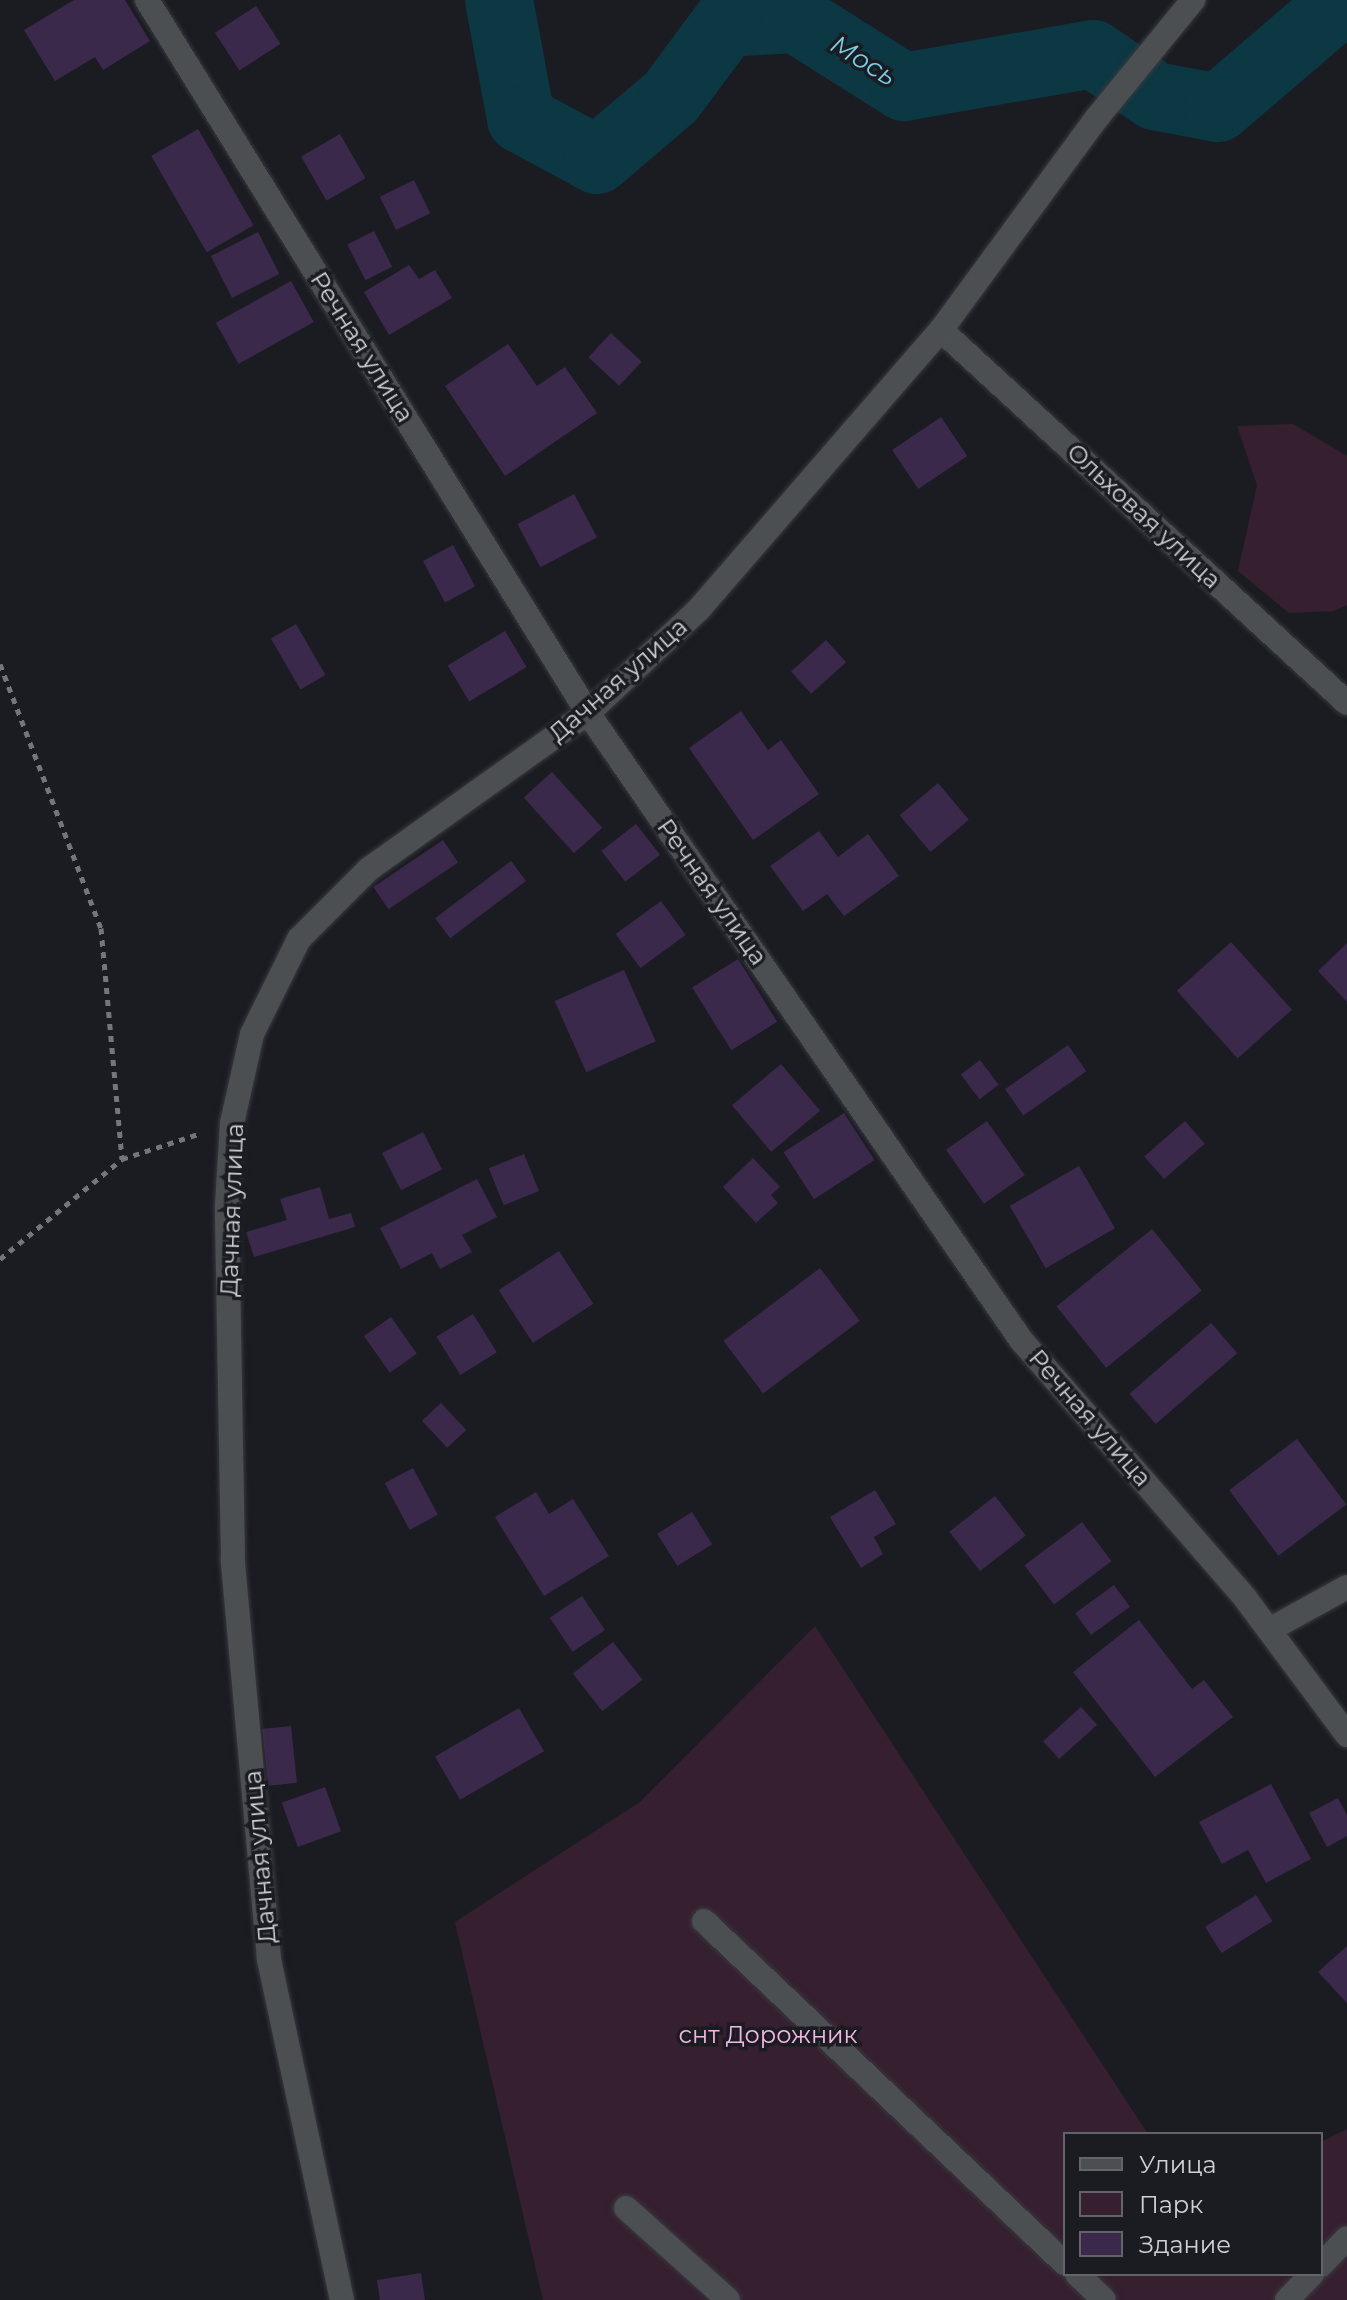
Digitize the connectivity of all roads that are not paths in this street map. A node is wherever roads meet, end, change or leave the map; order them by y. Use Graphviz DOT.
graph roads {
  1 [pos="147,0"];
  2 [pos="1193,0"];
  3 [pos="941,330"];
  4 [pos="1347,703"];
  5 [pos="588,713"];
  6 [pos="1347,1587"];
  7 [pos="1269,1630"];
  8 [pos="1347,1735"];
  9 [pos="704,1921"];
  10 [pos="626,2208"];
  11 [pos="1347,2238"];
  12 [pos="1063,2261"];
  13 [pos="1323,2263"];
  14 [pos="1079,2276"];
  15 [pos="1310,2276"];
  16 [pos="342,2300"];
  17 [pos="728,2300"];
  18 [pos="1104,2300"];
  19 [pos="1287,2300"];
  1 -- 5 [label="street, Речная улица"];
  2 -- 3 [label="street, Дачная улица"];
  3 -- 4 [label="street, Ольховая улица"];
  3 -- 5 [label="street, Дачная улица"];
  5 -- 7 [label="street, Речная улица"];
  5 -- 16 [label="street, Дачная улица"];
  6 -- 7 [label="street"];
  7 -- 8 [label="street, Речная улица"];
  9 -- 12 [label="street"];
  10 -- 17 [label="street"];
  11 -- 13 [label="street"];
  14 -- 18 [label="street"];
  15 -- 19 [label="street"];
}
